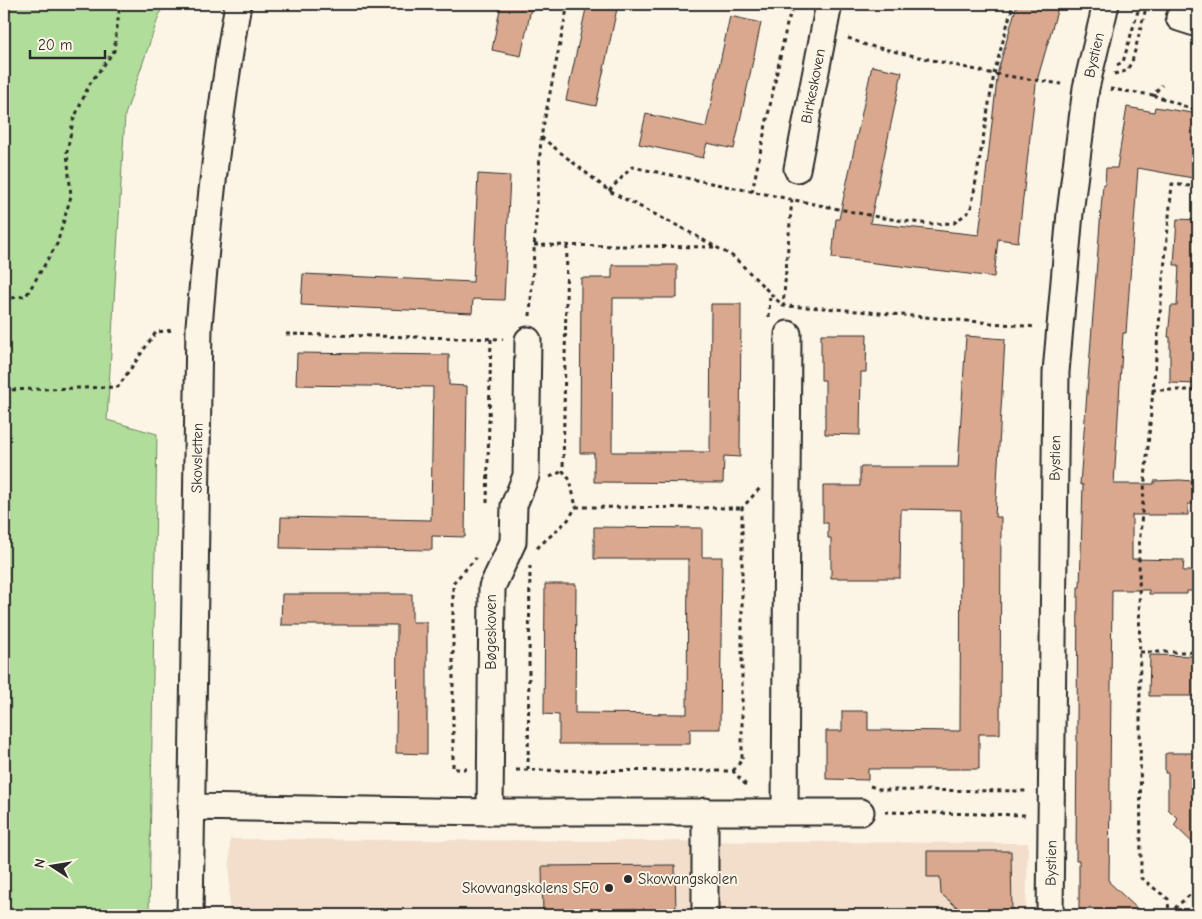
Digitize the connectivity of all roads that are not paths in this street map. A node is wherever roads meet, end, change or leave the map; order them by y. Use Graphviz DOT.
graph roads {
  1 [pos="238,4"];
  2 [pos="829,4"];
  3 [pos="1106,4"];
  4 [pos="797,169"];
  5 [pos="778,328"];
  6 [pos="528,340"];
  7 [pos="785,799"];
  8 [pos="191,807"];
  9 [pos="706,811"];
  10 [pos="490,812"];
  11 [pos="861,812"];
  12 [pos="190,915"];
  13 [pos="705,915"];
  14 [pos="1050,915"];
  1 -- 8 [label="street, Skovsletten"];
  2 -- 4 [label="street, Birkeskoven"];
  3 -- 14 [label="street, Bystien"];
  5 -- 7 [label="street"];
  6 -- 10 [label="street, Bøgeskoven"];
  7 -- 9 [label="street"];
  7 -- 11 [label="street"];
  8 -- 10 [label="street"];
  8 -- 12 [label="street, Skovsletten"];
  9 -- 10 [label="street"];
  9 -- 13 [label="street"];
}
